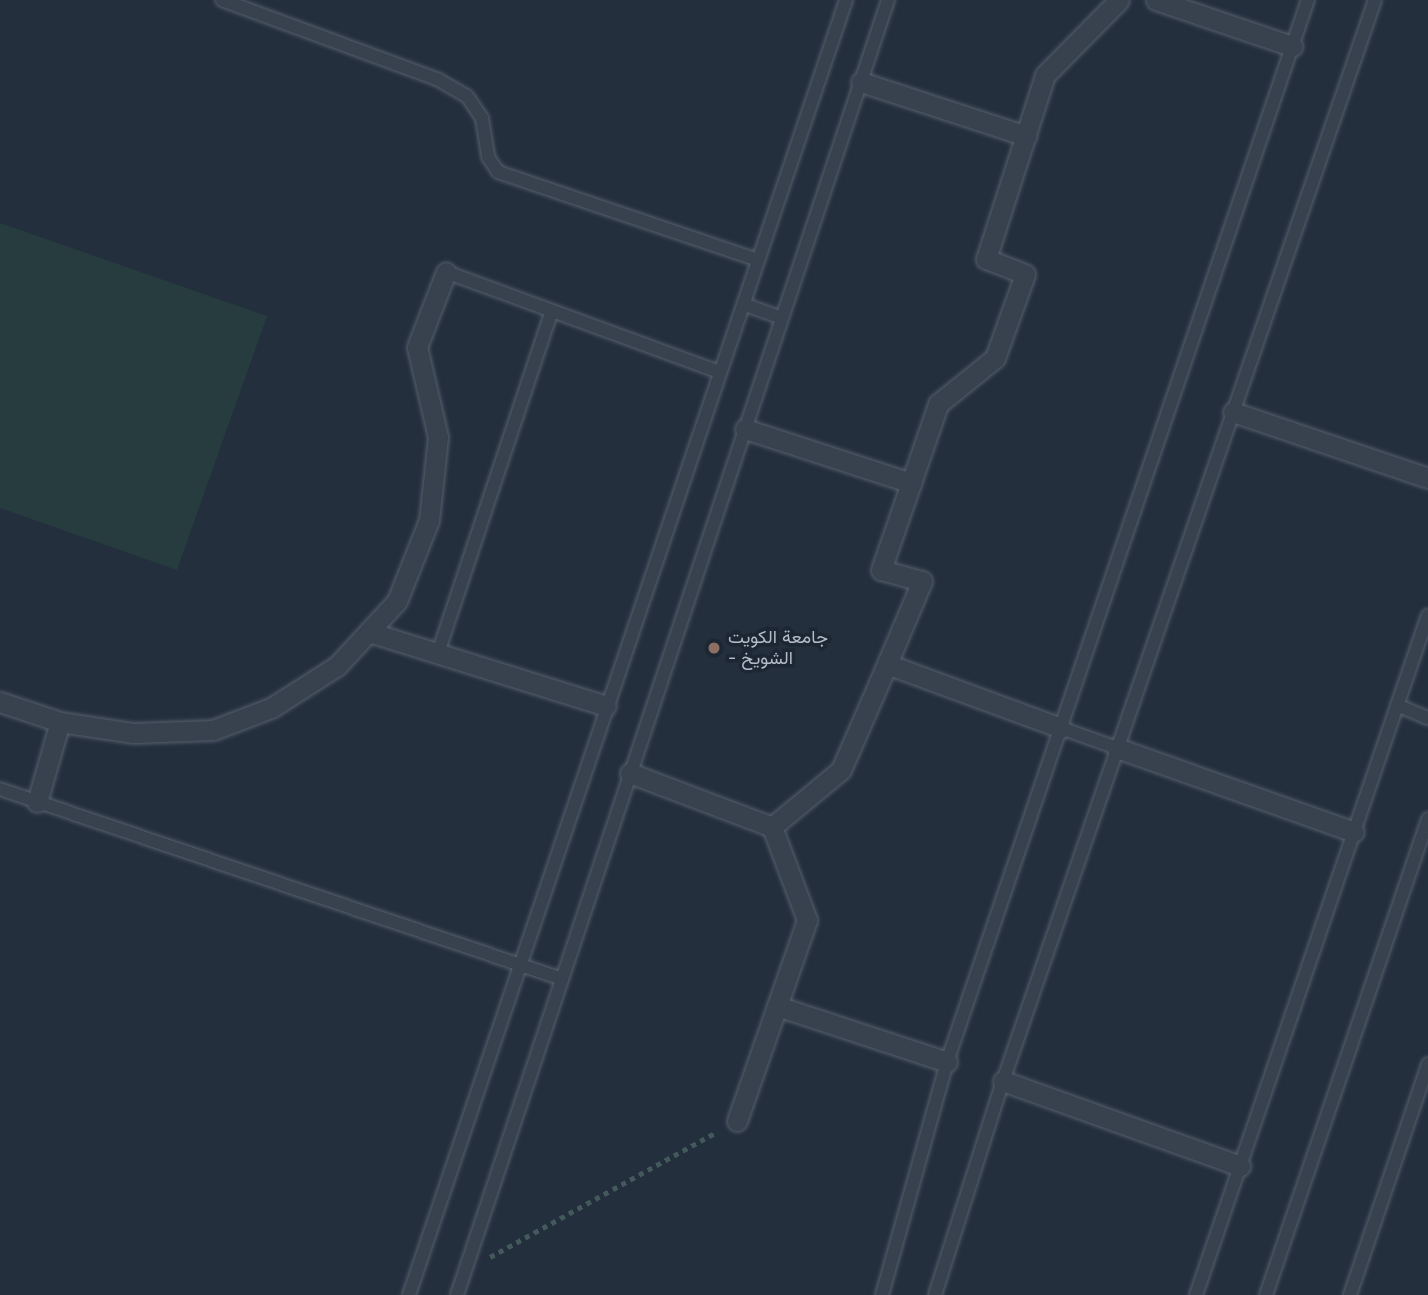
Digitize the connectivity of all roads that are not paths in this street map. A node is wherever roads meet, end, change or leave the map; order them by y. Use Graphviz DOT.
graph roads {
  1 [pos="222,0"];
  2 [pos="846,0"];
  3 [pos="888,0"];
  4 [pos="1119,0"];
  5 [pos="1156,0"];
  6 [pos="1308,0"];
  7 [pos="1375,0"];
  8 [pos="1292,46"];
  9 [pos="861,82"];
  10 [pos="1026,136"];
  11 [pos="758,260"];
  12 [pos="446,272"];
  13 [pos="743,304"];
  14 [pos="552,311"];
  15 [pos="782,318"];
  16 [pos="720,372"];
  17 [pos="1233,412"];
  18 [pos="745,429"];
  19 [pos="1428,478"];
  20 [pos="911,483"];
  21 [pos="1428,615"];
  22 [pos="369,632"];
  23 [pos="438,653"];
  24 [pos="887,664"];
  25 [pos="0,702"];
  26 [pos="1397,705"];
  27 [pos="606,706"];
  28 [pos="1428,718"];
  29 [pos="60,722"];
  30 [pos="1061,728"];
  31 [pos="1117,748"];
  32 [pos="630,774"];
  33 [pos="0,789"];
  34 [pos="37,802"];
  35 [pos="1428,819"];
  36 [pos="772,827"];
  37 [pos="1354,832"];
  38 [pos="518,965"];
  39 [pos="562,979"];
  40 [pos="777,1006"];
  41 [pos="947,1062"];
  42 [pos="1428,1064"];
  43 [pos="1003,1081"];
  44 [pos="737,1121"];
  45 [pos="1240,1166"];
  46 [pos="409,1295"];
  47 [pos="457,1295"];
  48 [pos="882,1295"];
  49 [pos="935,1295"];
  50 [pos="1196,1295"];
  51 [pos="1266,1295"];
  52 [pos="1350,1295"];
  1 -- 11 [label="lane"];
  2 -- 11 [label="lane"];
  3 -- 9 [label="lane"];
  4 -- 10 [label="street"];
  5 -- 8 [label="street"];
  6 -- 8 [label="lane"];
  7 -- 17 [label="lane"];
  8 -- 30 [label="lane"];
  9 -- 10 [label="street"];
  9 -- 15 [label="lane"];
  10 -- 20 [label="street"];
  11 -- 13 [label="lane"];
  12 -- 14 [label="lane"];
  12 -- 22 [label="street"];
  13 -- 15 [label="lane"];
  13 -- 16 [label="lane"];
  14 -- 16 [label="lane"];
  14 -- 23 [label="lane"];
  15 -- 18 [label="lane"];
  16 -- 27 [label="lane"];
  17 -- 19 [label="street"];
  17 -- 31 [label="lane"];
  18 -- 20 [label="street"];
  18 -- 32 [label="lane"];
  20 -- 24 [label="street"];
  21 -- 26 [label="lane"];
  22 -- 23 [label="street"];
  22 -- 29 [label="street"];
  23 -- 27 [label="street"];
  24 -- 30 [label="street"];
  24 -- 36 [label="street"];
  25 -- 29 [label="street"];
  26 -- 28 [label="lane"];
  26 -- 37 [label="lane"];
  27 -- 38 [label="lane"];
  29 -- 34 [label="street"];
  30 -- 31 [label="lane"];
  30 -- 41 [label="lane"];
  31 -- 37 [label="street"];
  31 -- 43 [label="lane"];
  32 -- 36 [label="street"];
  32 -- 39 [label="lane"];
  33 -- 34 [label="lane"];
  34 -- 38 [label="lane"];
  35 -- 51 [label="lane"];
  36 -- 40 [label="street"];
  37 -- 45 [label="lane"];
  38 -- 39 [label="lane"];
  38 -- 46 [label="lane"];
  39 -- 47 [label="lane"];
  40 -- 41 [label="street"];
  40 -- 44 [label="street"];
  41 -- 48 [label="lane"];
  42 -- 52 [label="lane"];
  43 -- 45 [label="street"];
  43 -- 49 [label="lane"];
  45 -- 50 [label="lane"];
}
